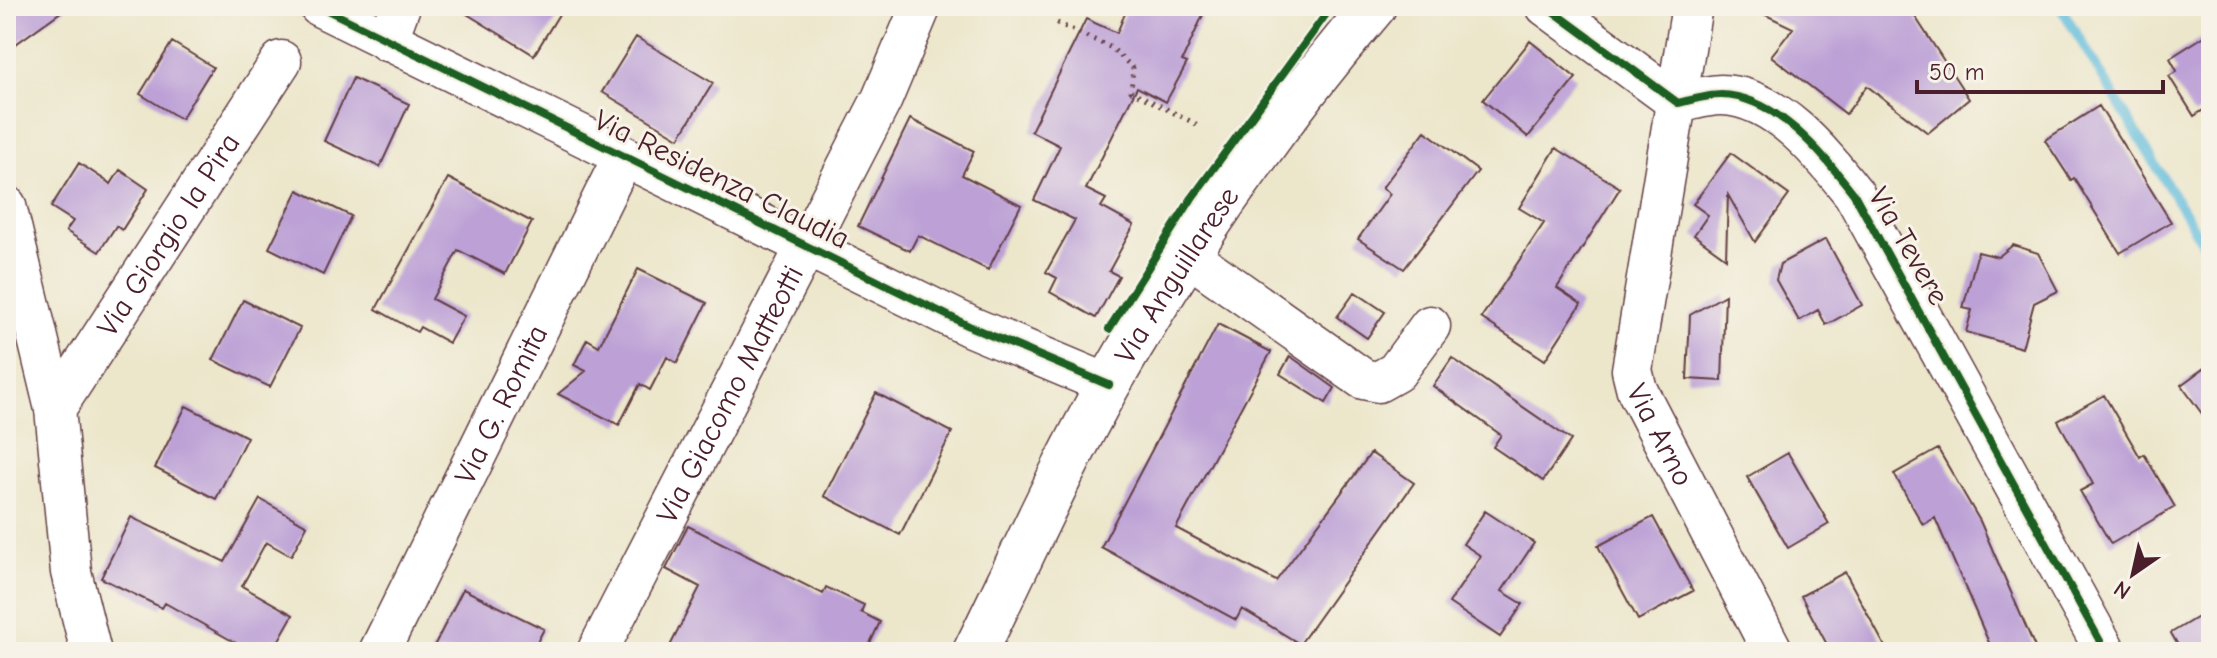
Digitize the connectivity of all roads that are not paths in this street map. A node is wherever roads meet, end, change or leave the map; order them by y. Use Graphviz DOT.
graph roads {
  1 [pos="319,6"];
  2 [pos="921,6"];
  3 [pos="1374,6"];
  4 [pos="1546,6"];
  5 [pos="1692,6"];
  6 [pos="394,24"];
  7 [pos="281,61"];
  8 [pos="1678,103"];
  9 [pos="623,157"];
  10 [pos="6,206"];
  11 [pos="805,246"];
  12 [pos="1189,256"];
  13 [pos="1430,326"];
  14 [pos="1109,385"];
  15 [pos="55,409"];
  16 [pos="91,652"];
  17 [pos="379,652"];
  18 [pos="597,652"];
  19 [pos="975,652"];
  20 [pos="1773,652"];
  21 [pos="2106,652"];
  1 -- 6 [label="street, Via Residenza Claudia"];
  2 -- 11 [label="street, Via Giacomo Matteotti"];
  3 -- 12 [label="main road, Via Anguillarese"];
  4 -- 8 [label="street"];
  5 -- 8 [label="street, Via Arno"];
  6 -- 9 [label="street, Via Residenza Claudia"];
  7 -- 15 [label="street, Via Giorgio la Pira"];
  8 -- 20 [label="street, Via Arno"];
  8 -- 21 [label="street, Via Tevere"];
  9 -- 11 [label="street, Via Residenza Claudia"];
  9 -- 17 [label="street, Via G. Romita"];
  10 -- 15 [label="street"];
  11 -- 14 [label="street, Via Residenza Claudia"];
  11 -- 18 [label="street, Via Giacomo Matteotti"];
  12 -- 13 [label="street"];
  12 -- 14 [label="main road, Via Anguillarese"];
  14 -- 19 [label="main road, Via Anguillarese"];
  15 -- 16 [label="street"];
}
